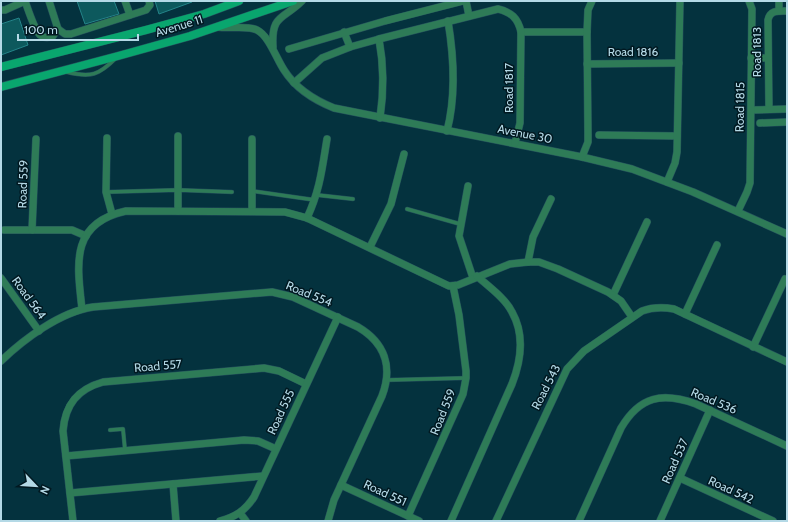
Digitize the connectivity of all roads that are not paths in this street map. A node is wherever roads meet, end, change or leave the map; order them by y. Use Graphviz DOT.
graph roads {
  1 [pos="25,1"];
  2 [pos="49,1"];
  3 [pos="125,1"];
  4 [pos="149,1"];
  5 [pos="239,1"];
  6 [pos="293,1"];
  7 [pos="302,1"];
  8 [pos="463,1"];
  9 [pos="466,1"];
  10 [pos="592,1"];
  11 [pos="680,1"];
  12 [pos="749,1"];
  13 [pos="780,1"];
  14 [pos="229,3"];
  15 [pos="1,10"];
  16 [pos="783,11"];
  17 [pos="130,15"];
  18 [pos="469,16"];
  19 [pos="448,21"];
  20 [pos="218,27"];
  21 [pos="58,29"];
  22 [pos="344,32"];
  23 [pos="521,32"];
  24 [pos="587,32"];
  25 [pos="379,39"];
  26 [pos="350,47"];
  27 [pos="273,49"];
  28 [pos="289,49"];
  29 [pos="751,58"];
  30 [pos="768,58"];
  31 [pos="679,63"];
  32 [pos="588,64"];
  33 [pos="1,67"];
  34 [pos="294,83"];
  35 [pos="1,87"];
  36 [pos="769,109"];
  37 [pos="787,109"];
  38 [pos="752,110"];
  39 [pos="380,118"];
  40 [pos="787,122"];
  41 [pos="760,123"];
  42 [pos="447,131"];
  43 [pos="599,135"];
  44 [pos="178,136"];
  45 [pos="677,136"];
  46 [pos="107,138"];
  47 [pos="36,139"];
  48 [pos="252,139"];
  49 [pos="327,139"];
  50 [pos="515,144"];
  51 [pos="404,154"];
  52 [pos="582,157"];
  53 [pos="667,182"];
  54 [pos="468,186"];
  55 [pos="178,190"];
  56 [pos="252,191"];
  57 [pos="106,192"];
  58 [pos="232,192"];
  59 [pos="316,197"];
  60 [pos="352,199"];
  61 [pos="551,199"];
  62 [pos="407,209"];
  63 [pos="178,211"];
  64 [pos="252,211"];
  65 [pos="738,211"];
  66 [pos="112,214"];
  67 [pos="307,218"];
  68 [pos="647,222"];
  69 [pos="460,224"];
  70 [pos="4,230"];
  71 [pos="32,230"];
  72 [pos="787,234"];
  73 [pos="86,236"];
  74 [pos="717,245"];
  75 [pos="370,247"];
  76 [pos="528,262"];
  77 [pos="475,277"];
  78 [pos="1,278"];
  79 [pos="785,279"];
  80 [pos="454,286"];
  81 [pos="613,295"];
  82 [pos="82,309"];
  83 [pos="685,314"];
  84 [pos="338,317"];
  85 [pos="632,317"];
  86 [pos="39,331"];
  87 [pos="754,346"];
  88 [pos="1,361"];
  89 [pos="787,362"];
  90 [pos="466,378"];
  91 [pos="387,380"];
  92 [pos="306,384"];
  93 [pos="710,410"];
  94 [pos="110,430"];
  95 [pos="787,446"];
  96 [pos="276,449"];
  97 [pos="125,451"];
  98 [pos="66,456"];
  99 [pos="263,476"];
  100 [pos="680,478"];
  101 [pos="173,484"];
  102 [pos="341,485"];
  103 [pos="70,492"];
  104 [pos="240,513"];
  105 [pos="408,516"];
  106 [pos="73,521"];
  107 [pos="176,521"];
  108 [pos="220,521"];
  109 [pos="246,521"];
  110 [pos="328,521"];
  111 [pos="419,521"];
  112 [pos="452,521"];
  113 [pos="496,521"];
  114 [pos="579,521"];
  115 [pos="660,521"];
  116 [pos="773,521"];
  1 -- 15 [label="street"];
  1 -- 21 [label="street"];
  2 -- 21 [label="street"];
  3 -- 17 [label="street"];
  4 -- 17 [label="street"];
  5 -- 14 [label="street, Avenue 11"];
  6 -- 20 [label="street, Avenue 11"];
  7 -- 27 [label="street, Avenue 30"];
  8 -- 22 [label="street"];
  9 -- 18 [label="street"];
  10 -- 24 [label="street"];
  11 -- 31 [label="street"];
  12 -- 29 [label="street, Road 1815"];
  13 -- 16 [label="street"];
  14 -- 33 [label="street, Avenue 11"];
  16 -- 30 [label="street, Road 1813"];
  17 -- 21 [label="street"];
  18 -- 19 [label="street, Road 1817"];
  18 -- 23 [label="street, Road 1817"];
  19 -- 25 [label="street, Road 1817"];
  19 -- 42 [label="street"];
  20 -- 27 [label="street, Avenue 30"];
  20 -- 35 [label="street, Avenue 11"];
  22 -- 26 [label="street"];
  22 -- 28 [label="street"];
  23 -- 24 [label="street"];
  23 -- 50 [label="street, Road 1817"];
  24 -- 32 [label="street"];
  25 -- 26 [label="street, Road 1817"];
  25 -- 39 [label="street"];
  26 -- 34 [label="street, Road 1817"];
  27 -- 34 [label="street, Avenue 30"];
  29 -- 30 [label="street"];
  29 -- 38 [label="street, Road 1815"];
  30 -- 36 [label="street, Road 1813"];
  31 -- 32 [label="street, Road 1816"];
  31 -- 45 [label="street"];
  32 -- 52 [label="street"];
  34 -- 39 [label="street, Avenue 30"];
  36 -- 37 [label="street"];
  36 -- 38 [label="street"];
  38 -- 65 [label="street, Road 1815"];
  39 -- 42 [label="street, Avenue 30"];
  40 -- 41 [label="street"];
  42 -- 50 [label="street, Avenue 30"];
  43 -- 45 [label="street"];
  44 -- 55 [label="street"];
  45 -- 53 [label="street"];
  46 -- 57 [label="street"];
  47 -- 71 [label="street, Road 559"];
  48 -- 56 [label="street"];
  49 -- 59 [label="street"];
  50 -- 52 [label="street, Avenue 30"];
  51 -- 75 [label="street"];
  52 -- 53 [label="street, Avenue 30"];
  53 -- 65 [label="street, Avenue 30"];
  54 -- 69 [label="street"];
  55 -- 57 [label="lane"];
  55 -- 58 [label="lane"];
  55 -- 63 [label="street"];
  56 -- 59 [label="lane"];
  56 -- 64 [label="street"];
  57 -- 66 [label="street"];
  59 -- 60 [label="lane"];
  59 -- 67 [label="street"];
  61 -- 76 [label="street"];
  62 -- 69 [label="lane"];
  63 -- 64 [label="street"];
  63 -- 66 [label="street"];
  64 -- 67 [label="street"];
  65 -- 72 [label="street, Avenue 30"];
  66 -- 73 [label="street"];
  67 -- 75 [label="street"];
  68 -- 81 [label="street"];
  69 -- 77 [label="street"];
  70 -- 71 [label="street"];
  71 -- 73 [label="street"];
  73 -- 82 [label="street"];
  74 -- 83 [label="street"];
  75 -- 80 [label="street"];
  76 -- 77 [label="street"];
  76 -- 81 [label="street"];
  77 -- 80 [label="street"];
  77 -- 112 [label="street"];
  78 -- 86 [label="street, Road 564"];
  79 -- 87 [label="street"];
  80 -- 90 [label="street, Road 559"];
  81 -- 85 [label="street"];
  82 -- 84 [label="street, Road 554"];
  82 -- 86 [label="street, Road 554"];
  83 -- 85 [label="street, Road 543"];
  83 -- 87 [label="street, Road 543"];
  84 -- 91 [label="street, Road 554"];
  84 -- 92 [label="street, Road 555"];
  85 -- 113 [label="street, Road 543"];
  86 -- 88 [label="street, Road 554"];
  87 -- 89 [label="street, Road 543"];
  90 -- 91 [label="lane"];
  90 -- 105 [label="street, Road 559"];
  91 -- 102 [label="street, Road 554"];
  92 -- 96 [label="street, Road 555"];
  92 -- 98 [label="street, Road 557"];
  93 -- 95 [label="street, Road 536"];
  93 -- 100 [label="street, Road 537"];
  93 -- 114 [label="street, Road 536"];
  94 -- 97 [label="lane"];
  96 -- 97 [label="street"];
  96 -- 99 [label="street, Road 555"];
  97 -- 98 [label="street"];
  98 -- 103 [label="street, Road 557"];
  99 -- 101 [label="street"];
  99 -- 104 [label="street, Road 555"];
  100 -- 115 [label="street, Road 537"];
  100 -- 116 [label="street, Road 542"];
  101 -- 103 [label="street"];
  101 -- 107 [label="street"];
  102 -- 105 [label="street, Road 551"];
  102 -- 110 [label="street, Road 554"];
  103 -- 106 [label="street, Road 557"];
  104 -- 108 [label="street, Road 555"];
  104 -- 109 [label="street"];
  105 -- 111 [label="street, Road 551"];
}
